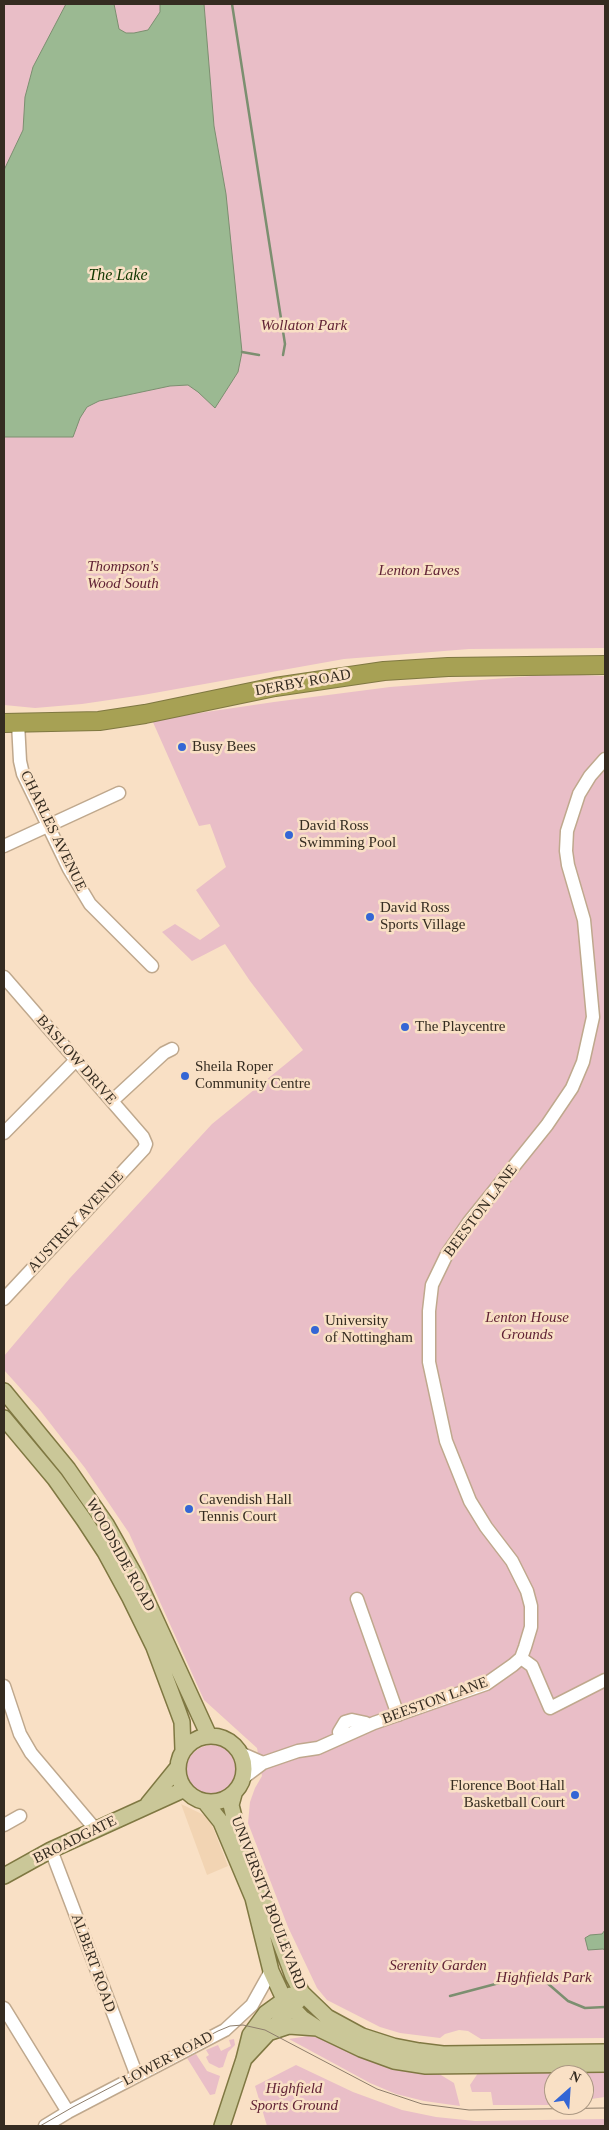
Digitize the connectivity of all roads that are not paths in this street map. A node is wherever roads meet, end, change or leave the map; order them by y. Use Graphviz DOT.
graph roads {
  1 [pos="605,665"];
  2 [pos="11,723"];
  3 [pos="605,759"];
  4 [pos="119,792"];
  5 [pos="47,826"];
  6 [pos="4,846"];
  7 [pos="152,966"];
  8 [pos="4,977"];
  9 [pos="172,1049"];
  10 [pos="76,1060"];
  11 [pos="112,1100"];
  12 [pos="4,1133"];
  13 [pos="146,1144"];
  14 [pos="4,1299"];
  15 [pos="7,1400"];
  16 [pos="4,1418"];
  17 [pos="357,1599"];
  18 [pos="521,1658"];
  19 [pos="605,1680"];
  20 [pos="4,1686"];
  21 [pos="398,1715"];
  22 [pos="370,1723"];
  23 [pos="210,1736"];
  24 [pos="183,1750"];
  25 [pos="298,1751"];
  26 [pos="240,1753"];
  27 [pos="263,1763"];
  28 [pos="178,1767"];
  29 [pos="244,1778"];
  30 [pos="185,1789"];
  31 [pos="234,1794"];
  32 [pos="205,1802"];
  33 [pos="148,1805"];
  34 [pos="20,1816"];
  35 [pos="4,1823"];
  36 [pos="96,1830"];
  37 [pos="51,1850"];
  38 [pos="4,1876"];
  39 [pos="271,1971"];
  40 [pos="302,1993"];
  41 [pos="288,2003"];
  42 [pos="4,2008"];
  43 [pos="317,2028"];
  44 [pos="268,2034"];
  45 [pos="605,2052"];
  46 [pos="244,2059"];
  47 [pos="605,2064"];
  48 [pos="137,2076"];
  49 [pos="68,2112"];
  50 [pos="44,2126"];
  51 [pos="222,2126"];
  1 -- 2 [label="highway, DERBY ROAD"];
  2 -- 5 [label="street, CHARLES AVENUE"];
  3 -- 18 [label="street, BEESTON LANE"];
  4 -- 5 [label="street"];
  5 -- 6 [label="street"];
  5 -- 7 [label="street, CHARLES AVENUE"];
  8 -- 10 [label="street, BASLOW DRIVE"];
  9 -- 11 [label="street"];
  10 -- 11 [label="street, BASLOW DRIVE"];
  10 -- 12 [label="street"];
  11 -- 13 [label="street, BASLOW DRIVE"];
  13 -- 14 [label="street, AUSTREY AVENUE"];
  15 -- 23 [label="main road, WOODSIDE ROAD"];
  16 -- 24 [label="main road, WOODSIDE ROAD"];
  17 -- 21 [label="street"];
  18 -- 19 [label="street"];
  18 -- 21 [label="street, BEESTON LANE"];
  20 -- 36 [label="street"];
  21 -- 22 [label="street, BEESTON LANE"];
  22 -- 25 [label="street, BEESTON LANE"];
  22 -- 25 [label="street, BEESTON LANE"];
  23 -- 24 [label="main road"];
  23 -- 26 [label="main road"];
  24 -- 28 [label="main road"];
  25 -- 27 [label="street, BEESTON LANE"];
  26 -- 27 [label="street"];
  26 -- 29 [label="main road"];
  27 -- 29 [label="street, BEESTON LANE"];
  28 -- 30 [label="main road"];
  28 -- 33 [label="main road"];
  29 -- 31 [label="main road"];
  30 -- 32 [label="main road"];
  30 -- 33 [label="main road, BROADGATE"];
  31 -- 32 [label="main road"];
  31 -- 40 [label="main road, UNIVERSITY BOULEVARD"];
  32 -- 39 [label="main road, UNIVERSITY BOULEVARD"];
  33 -- 36 [label="main road, BROADGATE"];
  34 -- 35 [label="street"];
  36 -- 37 [label="main road, BROADGATE"];
  37 -- 38 [label="main road, BROADGATE"];
  37 -- 48 [label="street, ALBERT ROAD"];
  39 -- 41 [label="main road, UNIVERSITY BOULEVARD"];
  39 -- 48 [label="street, LOWER ROAD"];
  40 -- 41 [label="main road"];
  40 -- 45 [label="main road, UNIVERSITY BOULEVARD"];
  41 -- 43 [label="main road, UNIVERSITY BOULEVARD"];
  41 -- 44 [label="main road"];
  41 -- 46 [label="main road"];
  42 -- 49 [label="street"];
  43 -- 44 [label="main road"];
  43 -- 47 [label="main road, UNIVERSITY BOULEVARD"];
  44 -- 46 [label="main road"];
  46 -- 51 [label="main road"];
  48 -- 49 [label="street, LOWER ROAD"];
  49 -- 50 [label="street, LOWER ROAD"];
}
